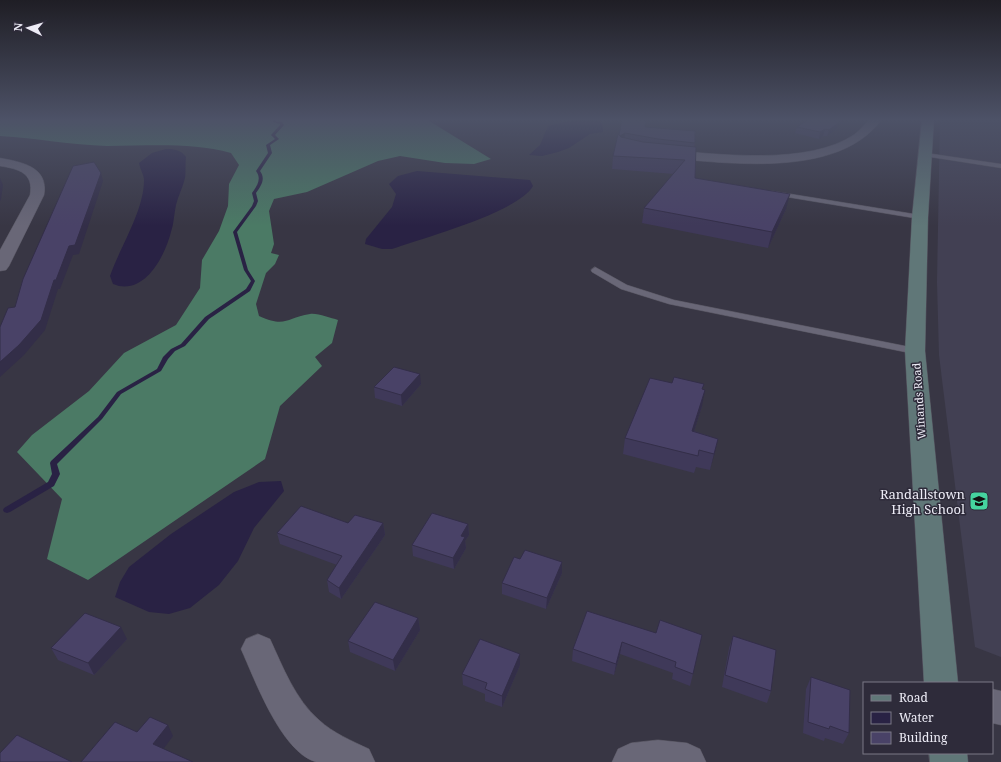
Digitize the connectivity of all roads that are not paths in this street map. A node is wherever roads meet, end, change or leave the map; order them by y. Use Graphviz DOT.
graph roads {
  1 [pos="689,155"];
  2 [pos="815,155"];
  3 [pos="926,155"];
  4 [pos="998,158"];
  5 [pos="0,162"];
  6 [pos="981,163"];
  7 [pos="1001,166"];
  8 [pos="764,191"];
  9 [pos="920,217"];
  10 [pos="1,263"];
  11 [pos="595,270"];
  12 [pos="915,351"];
  13 [pos="258,649"];
  14 [pos="941,682"];
  15 [pos="356,762"];
  16 [pos="632,762"];
  17 [pos="687,762"];
  1 -- 2 [label="street"];
  3 -- 6 [label="lane"];
  3 -- 9 [label="street, Winands Road"];
  4 -- 6 [label="lane"];
  5 -- 10 [label="street"];
  6 -- 7 [label="lane"];
  8 -- 9 [label="lane"];
  9 -- 12 [label="street, Winands Road"];
  11 -- 12 [label="lane"];
  12 -- 14 [label="street, Winands Road"];
  13 -- 15 [label="street"];
  16 -- 17 [label="street"];
}
